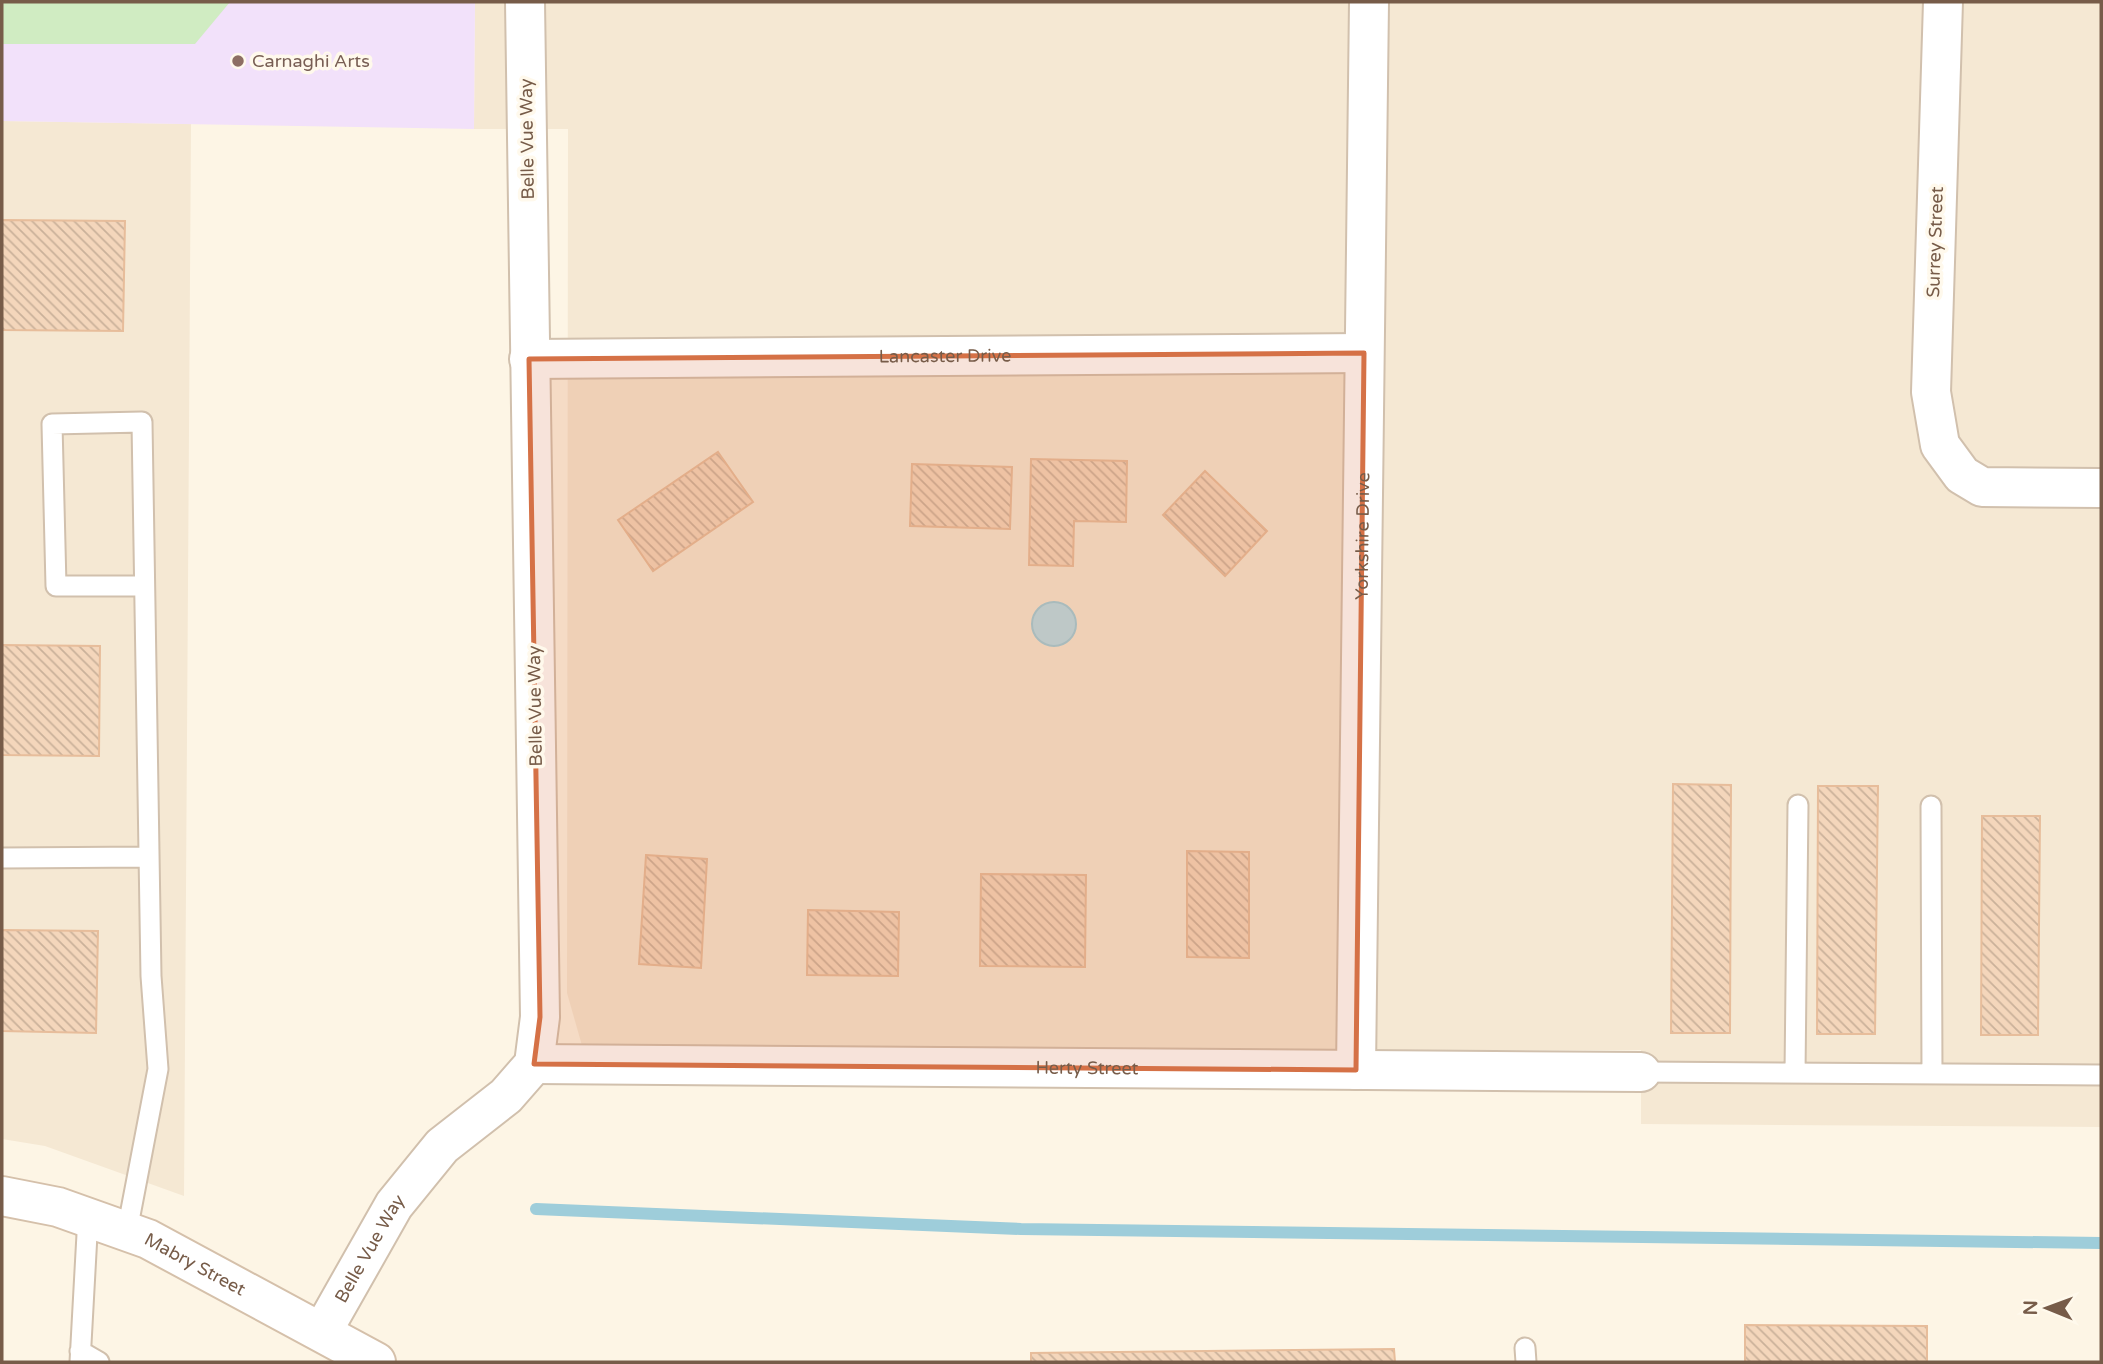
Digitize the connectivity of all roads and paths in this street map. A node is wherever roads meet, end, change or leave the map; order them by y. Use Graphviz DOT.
graph roads {
  1 [pos="525,2"];
  2 [pos="1369,2"];
  3 [pos="1943,2"];
  4 [pos="1364,354"];
  5 [pos="529,359"];
  6 [pos="2101,488"];
  7 [pos="144,586"];
  8 [pos="1798,805"];
  9 [pos="1931,806"];
  10 [pos="149,857"];
  11 [pos="2,858"];
  12 [pos="534,1064"];
  13 [pos="1356,1070"];
  14 [pos="1641,1072"];
  15 [pos="1795,1073"];
  16 [pos="1932,1074"];
  17 [pos="2101,1075"];
  18 [pos="2,1196"];
  19 [pos="88,1216"];
  20 [pos="127,1231"];
  21 [pos="322,1332"];
  22 [pos="80,1357"];
  23 [pos="99,1362"];
  24 [pos="376,1362"];
  1 -- 5 [label="street, Belle Vue Way"];
  2 -- 4 [label="street, Yorkshire Drive"];
  3 -- 6 [label="street, Surrey Street"];
  4 -- 5 [label="street, Lancaster Drive"];
  4 -- 13 [label="street, Yorkshire Drive"];
  5 -- 12 [label="street, Belle Vue Way"];
  7 -- 7 [label="lane"];
  7 -- 10 [label="lane"];
  8 -- 15 [label="lane"];
  9 -- 16 [label="lane"];
  10 -- 11 [label="lane"];
  10 -- 20 [label="lane"];
  12 -- 13 [label="street, Herty Street"];
  12 -- 21 [label="street, Belle Vue Way"];
  13 -- 14 [label="street, Herty Street"];
  14 -- 15 [label="lane"];
  15 -- 16 [label="lane"];
  16 -- 17 [label="lane"];
  18 -- 19 [label="street, Mabry Street"];
  19 -- 20 [label="street, Mabry Street"];
  19 -- 22 [label="lane"];
  20 -- 21 [label="street, Mabry Street"];
  21 -- 24 [label="street, Mabry Street"];
  22 -- 23 [label="lane"];
}
